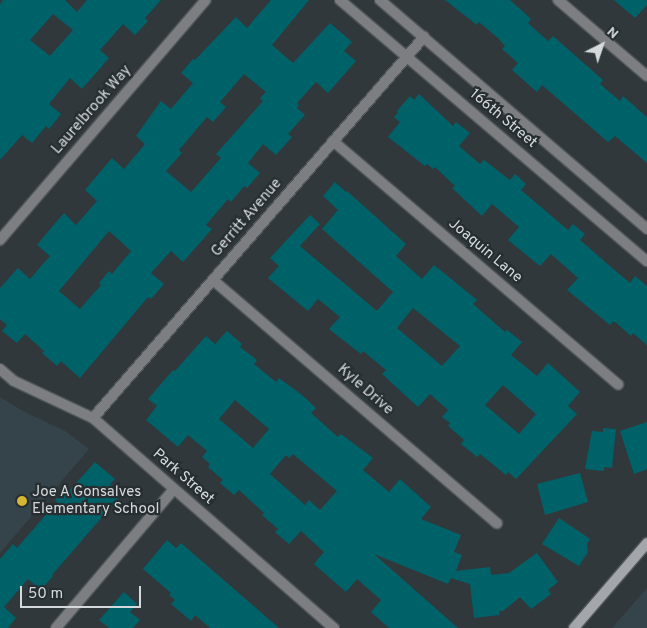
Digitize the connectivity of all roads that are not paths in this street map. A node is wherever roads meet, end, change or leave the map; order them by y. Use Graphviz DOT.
graph roads {
  1 [pos="206,0"];
  2 [pos="340,0"];
  3 [pos="380,0"];
  4 [pos="558,0"];
  5 [pos="424,37"];
  6 [pos="407,57"];
  7 [pos="647,76"];
  8 [pos="333,141"];
  9 [pos="647,229"];
  10 [pos="0,240"];
  11 [pos="647,261"];
  12 [pos="213,280"];
  13 [pos="0,369"];
  14 [pos="618,384"];
  15 [pos="93,418"];
  16 [pos="174,489"];
  17 [pos="497,523"];
  18 [pos="647,543"];
  19 [pos="56,628"];
  20 [pos="334,628"];
  21 [pos="574,628"];
  1 -- 10 [label="street, Laurelbrook Way"];
  2 -- 6 [label="street, 166th Street"];
  3 -- 5 [label="street, 166th Street"];
  4 -- 7 [label="street"];
  5 -- 6 [label="street, Gerritt Avenue"];
  5 -- 9 [label="street, 166th Street"];
  6 -- 8 [label="street, Gerritt Avenue"];
  6 -- 11 [label="street, 166th Street"];
  8 -- 12 [label="street, Gerritt Avenue"];
  8 -- 14 [label="street, Joaquin Lane"];
  12 -- 15 [label="street, Gerritt Avenue"];
  12 -- 17 [label="street, Kyle Drive"];
  13 -- 15 [label="street, Park Street"];
  15 -- 16 [label="street, Park Street"];
  16 -- 19 [label="street"];
  16 -- 20 [label="street, Park Street"];
  18 -- 21 [label="main road"];
}
